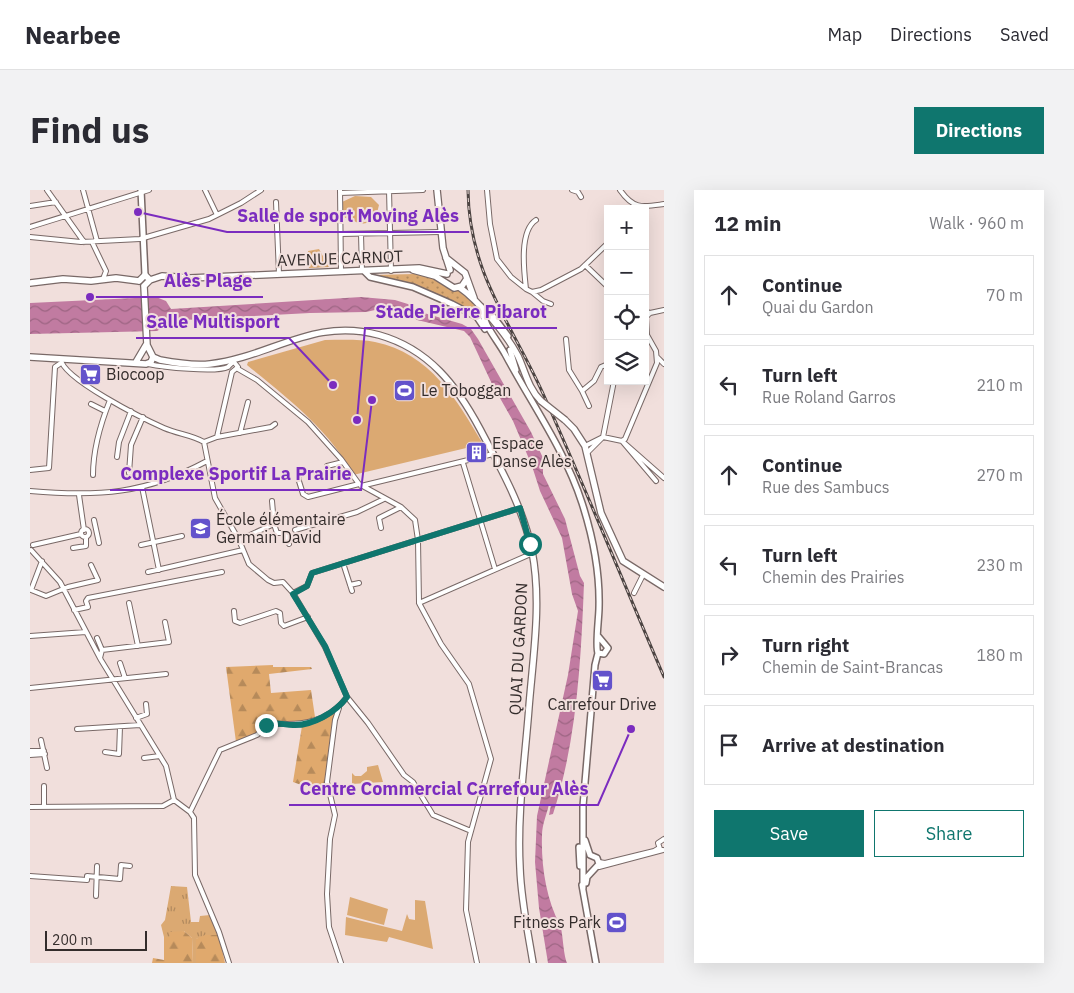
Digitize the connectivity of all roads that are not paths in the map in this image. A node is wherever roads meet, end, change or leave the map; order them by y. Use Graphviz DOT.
graph roads {
  1 [pos="47,190"];
  2 [pos="83,190"];
  3 [pos="149,190"];
  4 [pos="205,190"];
  5 [pos="260,190"];
  6 [pos="423,190"];
  7 [pos="437,190"];
  8 [pos="487,190"];
  9 [pos="572,190"];
  10 [pos="620,190"];
  11 [pos="141,191"];
  12 [pos="388,191"];
  13 [pos="340,192"];
  14 [pos="581,197"];
  15 [pos="56,202"];
  16 [pos="276,202"];
  17 [pos="664,204"];
  18 [pos="635,205"];
  19 [pos="30,206"];
  20 [pos="649,206"];
  21 [pos="89,209"];
  22 [pos="217,215"];
  23 [pos="66,216"];
  24 [pos="536,220"];
  25 [pos="30,227"];
  26 [pos="440,232"];
  27 [pos="389,233"];
  28 [pos="341,234"];
  29 [pos="361,234"];
  30 [pos="30,238"];
  31 [pos="143,238"];
  32 [pos="97,241"];
  33 [pos="84,242"];
  34 [pos="92,242"];
  35 [pos="604,246"];
  36 [pos="585,265"];
  37 [pos="413,270"];
  38 [pos="341,271"];
  39 [pos="391,271"];
  40 [pos="451,271"];
  41 [pos="363,272"];
  42 [pos="279,274"];
  43 [pos="145,275"];
  44 [pos="104,279"];
  45 [pos="150,280"];
  46 [pos="466,280"];
  47 [pos="139,281"];
  48 [pos="30,283"];
  49 [pos="447,283"];
  50 [pos="604,283"];
  51 [pos="144,286"];
  52 [pos="459,287"];
  53 [pos="526,289"];
  54 [pos="532,292"];
  55 [pos="473,294"];
  56 [pos="552,304"];
  57 [pos="481,307"];
  58 [pos="664,310"];
  59 [pos="650,313"];
  60 [pos="492,336"];
  61 [pos="508,336"];
  62 [pos="566,339"];
  63 [pos="649,339"];
  64 [pos="510,350"];
  65 [pos="30,357"];
  66 [pos="657,358"];
  67 [pos="147,359"];
  68 [pos="61,361"];
  69 [pos="664,364"];
  70 [pos="604,365"];
  71 [pos="229,366"];
  72 [pos="238,369"];
  73 [pos="232,372"];
  74 [pos="615,385"];
  75 [pos="526,391"];
  76 [pos="582,391"];
  77 [pos="110,400"];
  78 [pos="248,402"];
  79 [pos="92,404"];
  80 [pos="589,406"];
  81 [pos="131,410"];
  82 [pos="105,411"];
  83 [pos="143,418"];
  84 [pos="275,424"];
  85 [pos="240,433"];
  86 [pos="217,437"];
  87 [pos="602,437"];
  88 [pos="622,441"];
  89 [pos="204,442"];
  90 [pos="585,446"];
  91 [pos="587,453"];
  92 [pos="493,454"];
  93 [pos="117,457"];
  94 [pos="207,461"];
  95 [pos="343,462"];
  96 [pos="463,463"];
  97 [pos="328,466"];
  98 [pos="30,470"];
  99 [pos="303,470"];
  100 [pos="129,473"];
  101 [pos="92,476"];
  102 [pos="664,480"];
  103 [pos="656,481"];
  104 [pos="360,485"];
  105 [pos="142,487"];
  106 [pos="30,492"];
  107 [pos="79,495"];
  108 [pos="384,499"];
  109 [pos="272,501"];
  110 [pos="400,507"];
  111 [pos="520,508"];
  112 [pos="94,520"];
  113 [pos="481,521"];
  114 [pos="274,524"];
  115 [pos="381,528"];
  116 [pos="84,530"];
  117 [pos="295,530"];
  118 [pos="96,531"];
  119 [pos="81,534"];
  120 [pos="87,535"];
  121 [pos="182,536"];
  122 [pos="239,540"];
  123 [pos="418,540"];
  124 [pos="98,543"];
  125 [pos="154,543"];
  126 [pos="290,544"];
  127 [pos="141,545"];
  128 [pos="31,547"];
  129 [pos="73,548"];
  130 [pos="243,550"];
  131 [pos="532,553"];
  132 [pos="42,561"];
  133 [pos="343,563"];
  134 [pos="91,565"];
  135 [pos="496,569"];
  136 [pos="159,570"];
  137 [pos="148,572"];
  138 [pos="222,572"];
  139 [pos="643,575"];
  140 [pos="359,583"];
  141 [pos="350,585"];
  142 [pos="664,587"];
  143 [pos="64,589"];
  144 [pos="352,591"];
  145 [pos="634,593"];
  146 [pos="293,594"];
  147 [pos="129,603"];
  148 [pos="419,603"];
  149 [pos="74,610"];
  150 [pos="234,611"];
  151 [pos="308,617"];
  152 [pos="165,622"];
  153 [pos="86,632"];
  154 [pos="30,636"];
  155 [pos="598,636"];
  156 [pos="97,638"];
  157 [pos="603,643"];
  158 [pos="597,645"];
  159 [pos="138,646"];
  160 [pos="102,650"];
  161 [pos="598,653"];
  162 [pos="100,658"];
  163 [pos="120,662"];
  164 [pos="166,674"];
  165 [pos="125,678"];
  166 [pos="115,680"];
  167 [pos="30,688"];
  168 [pos="347,697"];
  169 [pos="146,704"];
  170 [pos="339,708"];
  171 [pos="136,718"];
  172 [pos="140,725"];
  173 [pos="120,727"];
  174 [pos="77,729"];
  175 [pos="41,740"];
  176 [pos="106,752"];
  177 [pos="30,753"];
  178 [pos="44,753"];
  179 [pos="160,756"];
  180 [pos="144,758"];
  181 [pos="47,768"];
  182 [pos="44,786"];
  183 [pos="174,800"];
  184 [pos="44,806"];
  185 [pos="30,807"];
  186 [pos="190,812"];
  187 [pos="582,830"];
  188 [pos="471,831"];
  189 [pos="664,840"];
  190 [pos="662,850"];
  191 [pos="590,856"];
  192 [pos="584,863"];
  193 [pos="599,864"];
  194 [pos="97,866"];
  195 [pos="130,866"];
  196 [pos="591,872"];
  197 [pos="30,876"];
  198 [pos="96,877"];
  199 [pos="583,888"];
  200 [pos="96,896"];
  201 [pos="229,963"];
  202 [pos="341,963"];
  203 [pos="477,963"];
  204 [pos="533,963"];
  205 [pos="597,963"];
  1 -- 15 [label="street"];
  2 -- 21 [label="street"];
  3 -- 11 [label="street"];
  4 -- 22 [label="street"];
  5 -- 22 [label="street"];
  6 -- 12 [label="street"];
  7 -- 26 [label="main road"];
  8 -- 53 [label="street"];
  9 -- 14 [label="street"];
  10 -- 18 [label="street"];
  11 -- 21 [label="street"];
  11 -- 31 [label="street"];
  12 -- 13 [label="street"];
  12 -- 27 [label="street"];
  13 -- 28 [label="street"];
  15 -- 19 [label="street"];
  15 -- 23 [label="street"];
  16 -- 42 [label="street"];
  17 -- 20 [label="street"];
  21 -- 23 [label="street"];
  21 -- 32 [label="street"];
  22 -- 31 [label="street"];
  23 -- 25 [label="street"];
  23 -- 33 [label="street"];
  24 -- 53 [label="street"];
  26 -- 27 [label="street"];
  26 -- 40 [label="main road"];
  27 -- 29 [label="street"];
  27 -- 39 [label="street"];
  28 -- 29 [label="street"];
  28 -- 38 [label="street"];
  29 -- 41 [label="street"];
  30 -- 33 [label="street"];
  31 -- 32 [label="street"];
  31 -- 43 [label="street"];
  32 -- 34 [label="street"];
  33 -- 34 [label="street"];
  34 -- 44 [label="street"];
  35 -- 36 [label="street"];
  36 -- 50 [label="street"];
  36 -- 54 [label="street"];
  37 -- 39 [label="main road, AVENUE CARNOT"];
  37 -- 40 [label="main road, AVENUE CARNOT"];
  37 -- 49 [label="main road, AVENUE CARNOT"];
  38 -- 41 [label="main road, AVENUE CARNOT"];
  38 -- 42 [label="main road, AVENUE CARNOT"];
  39 -- 41 [label="main road, AVENUE CARNOT"];
  40 -- 46 [label="main road"];
  40 -- 49 [label="main road"];
  41 -- 60 [label="street"];
  42 -- 45 [label="main road, AVENUE CARNOT"];
  43 -- 45 [label="main road"];
  43 -- 47 [label="main road"];
  44 -- 47 [label="main road"];
  44 -- 48 [label="main road"];
  45 -- 51 [label="main road"];
  46 -- 52 [label="main road"];
  46 -- 55 [label="main road"];
  47 -- 51 [label="main road"];
  49 -- 52 [label="main road"];
  51 -- 67 [label="main road"];
  52 -- 55 [label="main road"];
  53 -- 54 [label="street"];
  54 -- 56 [label="street"];
  55 -- 57 [label="main road"];
  55 -- 61 [label="street"];
  57 -- 60 [label="street"];
  57 -- 90 [label="main road, bridge"];
  58 -- 59 [label="street"];
  60 -- 75 [label="street"];
  62 -- 76 [label="street"];
  63 -- 66 [label="street"];
  64 -- 75 [label="street"];
  65 -- 68 [label="main road, QUAI DU GARDON"];
  66 -- 69 [label="street"];
  66 -- 88 [label="street"];
  67 -- 68 [label="main road, QUAI DU GARDON"];
  67 -- 71 [label="street"];
  67 -- 92 [label="main road, QUAI DU GARDON"];
  68 -- 77 [label="street"];
  68 -- 98 [label="street"];
  70 -- 76 [label="street"];
  71 -- 72 [label="street"];
  71 -- 73 [label="street"];
  72 -- 73 [label="street"];
  72 -- 95 [label="street"];
  73 -- 86 [label="street"];
  74 -- 87 [label="street"];
  75 -- 155 [label="street"];
  76 -- 80 [label="street"];
  77 -- 81 [label="street"];
  77 -- 82 [label="street"];
  78 -- 85 [label="street"];
  79 -- 82 [label="street"];
  81 -- 83 [label="street"];
  81 -- 93 [label="street"];
  82 -- 101 [label="street"];
  83 -- 89 [label="street"];
  83 -- 100 [label="street"];
  84 -- 85 [label="street"];
  85 -- 86 [label="street"];
  86 -- 89 [label="street"];
  87 -- 88 [label="street"];
  87 -- 90 [label="street"];
  87 -- 91 [label="street"];
  88 -- 102 [label="street"];
  88 -- 103 [label="street"];
  89 -- 94 [label="street"];
  90 -- 91 [label="main road"];
  91 -- 139 [label="main road"];
  92 -- 96 [label="street"];
  92 -- 111 [label="main road, QUAI DU GARDON"];
  94 -- 105 [label="street"];
  94 -- 122 [label="street"];
  95 -- 97 [label="street"];
  95 -- 104 [label="street"];
  96 -- 104 [label="street"];
  96 -- 113 [label="street"];
  99 -- 104 [label="street"];
  104 -- 108 [label="street"];
  105 -- 107 [label="street"];
  105 -- 125 [label="street"];
  106 -- 107 [label="street"];
  107 -- 116 [label="street"];
  108 -- 110 [label="street"];
  108 -- 117 [label="street"];
  109 -- 114 [label="street"];
  110 -- 115 [label="street"];
  110 -- 123 [label="street"];
  111 -- 113 [label="street"];
  111 -- 131 [label="main road, QUAI DU GARDON"];
  112 -- 118 [label="street"];
  113 -- 123 [label="street"];
  113 -- 135 [label="street"];
  114 -- 122 [label="street"];
  114 -- 126 [label="street"];
  116 -- 119 [label="street"];
  116 -- 120 [label="street"];
  118 -- 120 [label="street"];
  118 -- 124 [label="street"];
  119 -- 120 [label="street"];
  119 -- 128 [label="street"];
  120 -- 129 [label="street"];
  121 -- 125 [label="street"];
  122 -- 130 [label="street"];
  123 -- 133 [label="street"];
  123 -- 148 [label="street"];
  125 -- 127 [label="street"];
  125 -- 136 [label="street"];
  128 -- 132 [label="street"];
  130 -- 136 [label="street"];
  130 -- 146 [label="street"];
  131 -- 135 [label="street"];
  131 -- 204 [label="main road, QUAI DU GARDON"];
  132 -- 143 [label="street"];
  132 -- 143 [label="street"];
  133 -- 141 [label="street"];
  133 -- 146 [label="street"];
  134 -- 143 [label="street"];
  135 -- 148 [label="street"];
  136 -- 137 [label="street"];
  138 -- 149 [label="street"];
  139 -- 142 [label="main road"];
  139 -- 145 [label="street"];
  140 -- 141 [label="street"];
  141 -- 144 [label="street"];
  143 -- 149 [label="street"];
  146 -- 151 [label="street"];
  147 -- 159 [label="street"];
  148 -- 188 [label="street"];
  149 -- 153 [label="street"];
  150 -- 151 [label="street"];
  151 -- 168 [label="street"];
  152 -- 159 [label="street"];
  153 -- 154 [label="street"];
  153 -- 162 [label="street"];
  155 -- 157 [label="street"];
  155 -- 158 [label="street"];
  156 -- 160 [label="street"];
  157 -- 158 [label="street"];
  157 -- 161 [label="street"];
  158 -- 161 [label="street"];
  159 -- 160 [label="street"];
  160 -- 162 [label="street"];
  161 -- 187 [label="street"];
  162 -- 166 [label="street"];
  163 -- 165 [label="street"];
  164 -- 165 [label="street"];
  165 -- 166 [label="street"];
  166 -- 167 [label="street"];
  166 -- 171 [label="street"];
  168 -- 170 [label="street"];
  168 -- 188 [label="street"];
  169 -- 171 [label="street"];
  170 -- 186 [label="street"];
  170 -- 202 [label="street"];
  171 -- 172 [label="street"];
  172 -- 173 [label="street"];
  172 -- 179 [label="street"];
  173 -- 174 [label="street"];
  173 -- 176 [label="street"];
  175 -- 178 [label="street"];
  177 -- 178 [label="street"];
  178 -- 181 [label="street"];
  179 -- 180 [label="street"];
  179 -- 183 [label="street"];
  182 -- 184 [label="street"];
  183 -- 184 [label="street"];
  183 -- 186 [label="street"];
  184 -- 185 [label="street"];
  186 -- 201 [label="street"];
  187 -- 191 [label="street"];
  187 -- 192 [label="street"];
  187 -- 199 [label="street"];
  188 -- 203 [label="street"];
  189 -- 190 [label="street"];
  190 -- 193 [label="street"];
  191 -- 192 [label="street"];
  191 -- 193 [label="street"];
  192 -- 196 [label="street"];
  192 -- 199 [label="street"];
  193 -- 196 [label="street"];
  194 -- 198 [label="street"];
  195 -- 198 [label="street"];
  196 -- 205 [label="street"];
  197 -- 198 [label="street"];
  198 -- 200 [label="street"];
  199 -- 205 [label="street"];
}
